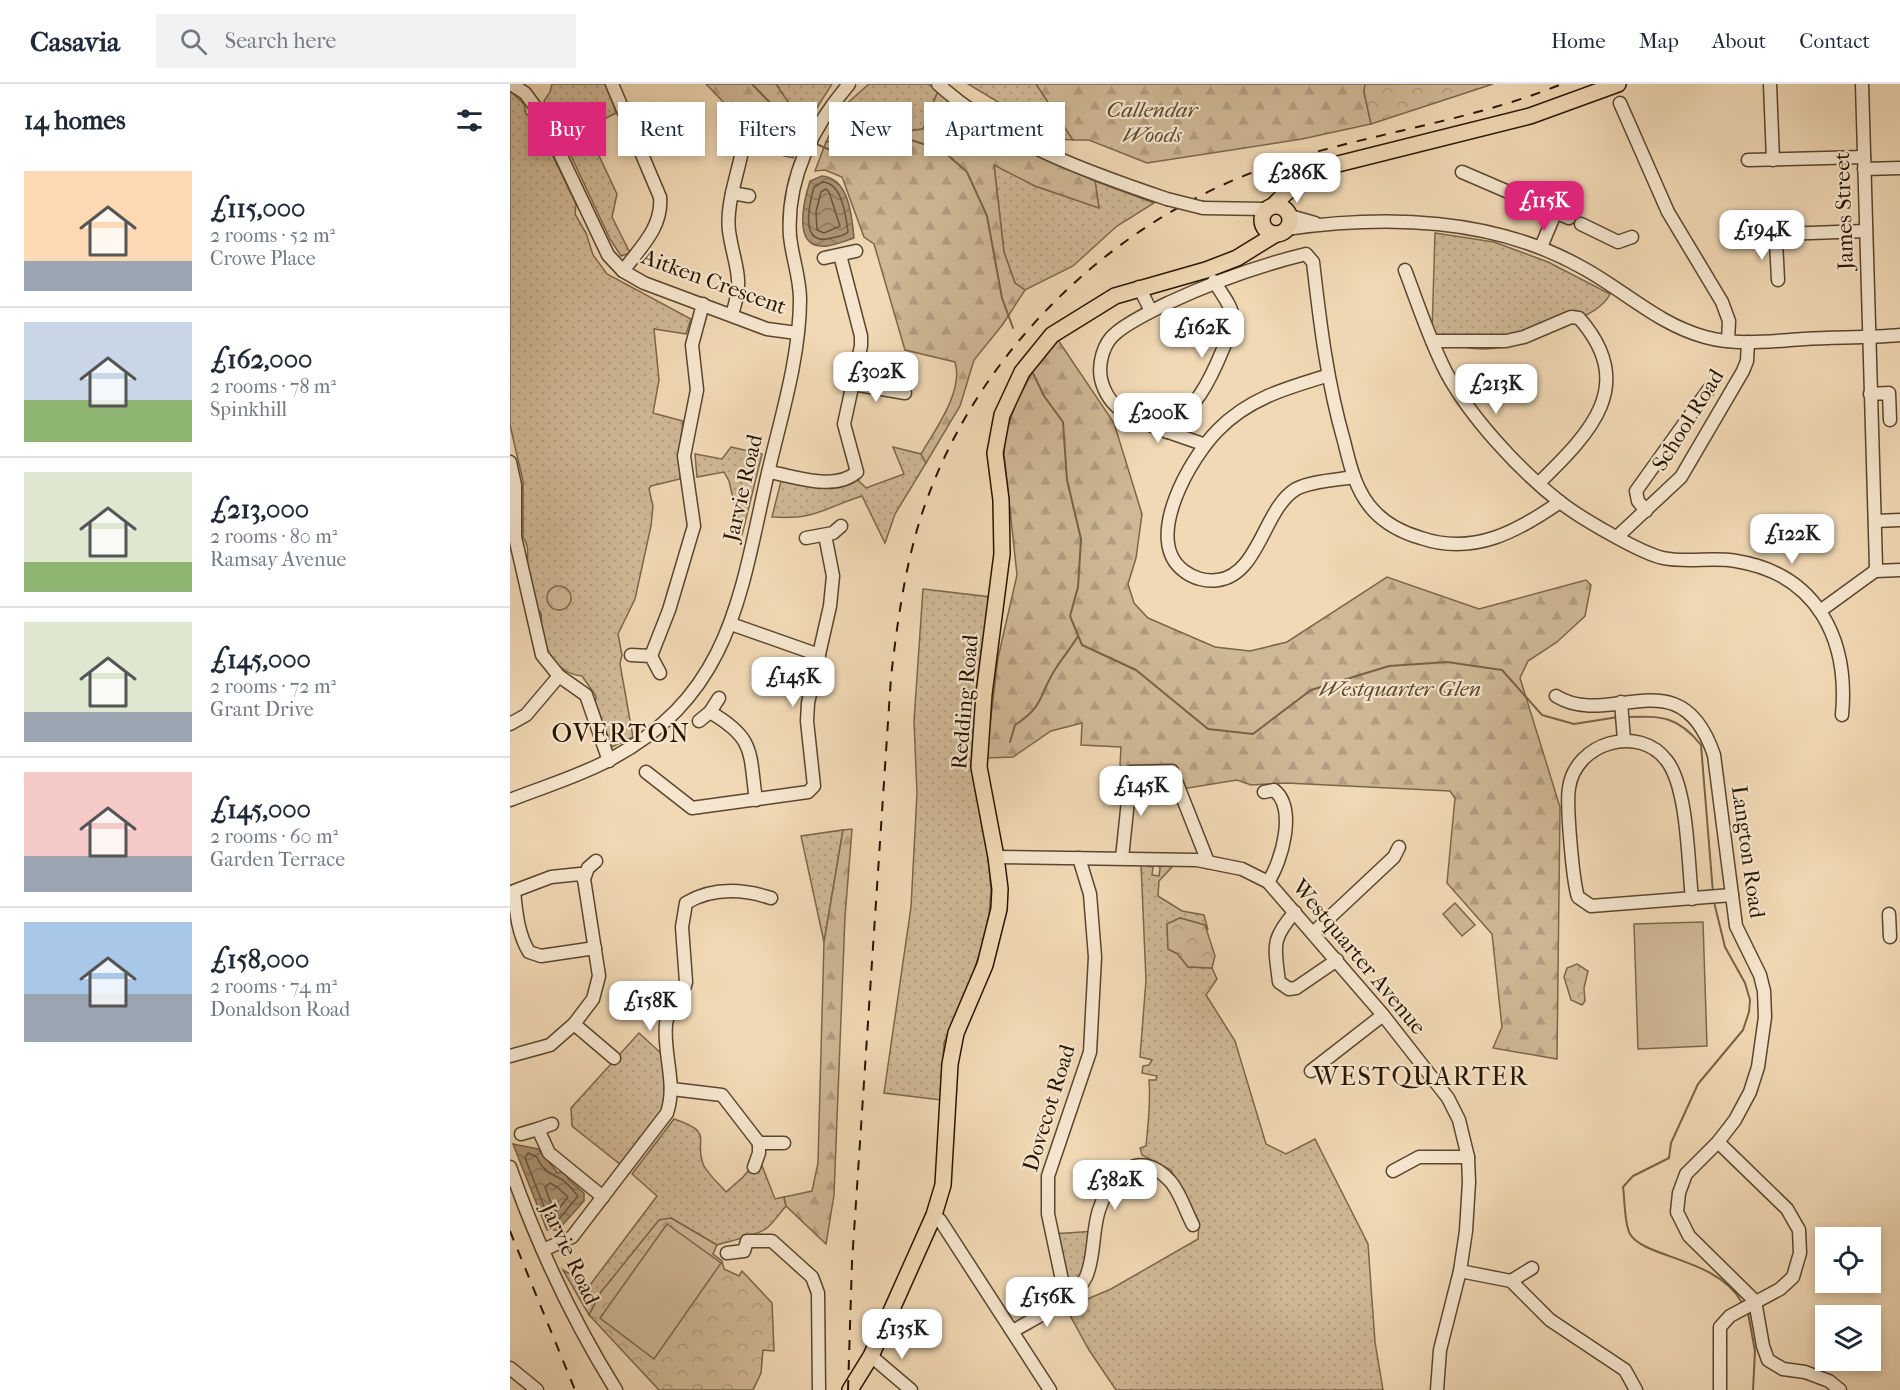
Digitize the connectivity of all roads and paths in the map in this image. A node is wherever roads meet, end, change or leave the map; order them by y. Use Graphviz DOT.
graph roads {
  1 [pos="511,84"];
  2 [pos="612,84"];
  3 [pos="849,84"];
  4 [pos="938,84"];
  5 [pos="1618,84"];
  6 [pos="1770,84"];
  7 [pos="1862,84"];
  8 [pos="619,102"];
  9 [pos="1620,103"];
  10 [pos="641,156"];
  11 [pos="741,156"];
  12 [pos="1748,160"];
  13 [pos="1773,160"];
  14 [pos="1864,163"];
  15 [pos="1900,168"];
  16 [pos="1462,172"];
  17 [pos="732,194"];
  18 [pos="749,196"];
  19 [pos="1562,197"];
  20 [pos="1556,211"];
  21 [pos="1569,218"];
  22 [pos="1275,219"];
  23 [pos="1581,224"];
  24 [pos="1866,231"];
  25 [pos="1632,237"];
  26 [pos="1541,247"];
  27 [pos="856,251"];
  28 [pos="840,255"];
  29 [pos="824,258"];
  30 [pos="1405,270"];
  31 [pos="623,271"];
  32 [pos="1778,280"];
  33 [pos="1214,281"];
  34 [pos="1139,287"];
  35 [pos="703,304"];
  36 [pos="1151,311"];
  37 [pos="732,314"];
  38 [pos="797,333"];
  39 [pos="1900,335"];
  40 [pos="1869,338"];
  41 [pos="1432,341"];
  42 [pos="1728,341"];
  43 [pos="1748,342"];
  44 [pos="1326,376"];
  45 [pos="852,384"];
  46 [pos="1709,389"];
  47 [pos="905,393"];
  48 [pos="1870,394"];
  49 [pos="1890,420"];
  50 [pos="1167,432"];
  51 [pos="1205,445"];
  52 [pos="510,462"];
  53 [pos="769,472"];
  54 [pos="1354,477"];
  55 [pos="1539,483"];
  56 [pos="1560,502"];
  57 [pos="1646,512"];
  58 [pos="1900,519"];
  59 [pos="512,520"];
  60 [pos="1875,520"];
  61 [pos="841,526"];
  62 [pos="825,535"];
  63 [pos="1618,536"];
  64 [pos="806,538"];
  65 [pos="1900,570"];
  66 [pos="1875,571"];
  67 [pos="1820,611"];
  68 [pos="731,624"];
  69 [pos="631,655"];
  70 [pos="819,655"];
  71 [pos="651,656"];
  72 [pos="660,673"];
  73 [pos="559,676"];
  74 [pos="1556,696"];
  75 [pos="719,699"];
  76 [pos="710,712"];
  77 [pos="1622,712"];
  78 [pos="1842,715"];
  79 [pos="699,721"];
  80 [pos="510,724"];
  81 [pos="1624,740"];
  82 [pos="609,761"];
  83 [pos="646,772"];
  84 [pos="1264,792"];
  85 [pos="510,800"];
  86 [pos="756,800"];
  87 [pos="1399,847"];
  88 [pos="996,857"];
  89 [pos="1079,858"];
  90 [pos="1122,858"];
  91 [pos="596,861"];
  92 [pos="1208,862"];
  93 [pos="584,879"];
  94 [pos="1268,882"];
  95 [pos="1732,894"];
  96 [pos="771,898"];
  97 [pos="1692,899"];
  98 [pos="1295,912"];
  99 [pos="1313,933"];
  100 [pos="595,948"];
  101 [pos="1337,960"];
  102 [pos="1383,1015"];
  103 [pos="574,1024"];
  104 [pos="510,1056"];
  105 [pos="614,1058"];
  106 [pos="1311,1071"];
  107 [pos="672,1089"];
  108 [pos="552,1124"];
  109 [pos="538,1129"];
  110 [pos="521,1134"];
  111 [pos="1718,1142"];
  112 [pos="759,1143"];
  113 [pos="784,1143"];
  114 [pos="1468,1157"];
  115 [pos="510,1167"];
  116 [pos="754,1167"];
  117 [pos="1393,1171"];
  118 [pos="603,1197"];
  119 [pos="934,1215"];
  120 [pos="1193,1225"];
  121 [pos="543,1250"];
  122 [pos="727,1253"];
  123 [pos="1532,1268"];
  124 [pos="1460,1271"];
  125 [pos="1511,1281"];
  126 [pos="1065,1299"];
  127 [pos="1755,1300"];
  128 [pos="1013,1330"];
  129 [pos="871,1356"];
  130 [pos="510,1368"];
  131 [pos="537,1390"];
  132 [pos="616,1390"];
  133 [pos="819,1390"];
  134 [pos="850,1390"];
  135 [pos="911,1390"];
  136 [pos="1050,1390"];
  137 [pos="1437,1390"];
  138 [pos="1636,1390"];
  139 [pos="1720,1390"];
  140 [pos="1840,1390"];
  1 -- 31 [label="street, Aitken Crescent"];
  2 -- 8 [label="street"];
  3 -- 38 [label="street, Jarvie Road"];
  4 -- 22 [label="street, bridge"];
  5 -- 22 [label="main road, Redding Road"];
  6 -- 13 [label="street"];
  7 -- 14 [label="street, James Street"];
  9 -- 42 [label="street"];
  10 -- 31 [label="street"];
  11 -- 17 [label="street"];
  12 -- 13 [label="street"];
  13 -- 14 [label="street"];
  14 -- 15 [label="street"];
  14 -- 24 [label="street, James Street"];
  16 -- 20 [label="street"];
  17 -- 18 [label="street"];
  17 -- 37 [label="street"];
  19 -- 20 [label="street"];
  20 -- 21 [label="street"];
  20 -- 26 [label="street"];
  22 -- 26 [label="street"];
  22 -- 34 [label="main road, Redding Road"];
  23 -- 25 [label="street"];
  24 -- 32 [label="street"];
  24 -- 40 [label="street, James Street"];
  26 -- 42 [label="street"];
  27 -- 28 [label="street"];
  28 -- 29 [label="street"];
  28 -- 45 [label="street"];
  30 -- 41 [label="street"];
  31 -- 35 [label="street, Aitken Crescent"];
  33 -- 36 [label="street"];
  33 -- 44 [label="street"];
  33 -- 50 [label="street"];
  34 -- 36 [label="street"];
  34 -- 88 [label="main road, Redding Road"];
  35 -- 37 [label="street, Aitken Crescent"];
  35 -- 71 [label="street"];
  36 -- 50 [label="street"];
  37 -- 38 [label="street, Aitken Crescent"];
  38 -- 53 [label="street, Jarvie Road"];
  39 -- 40 [label="street"];
  40 -- 43 [label="street"];
  40 -- 48 [label="street, James Street"];
  41 -- 55 [label="street"];
  41 -- 55 [label="street"];
  42 -- 43 [label="street"];
  43 -- 57 [label="street, School Road"];
  44 -- 51 [label="street"];
  44 -- 54 [label="street"];
  45 -- 47 [label="street"];
  45 -- 53 [label="street"];
  46 -- 57 [label="street, School Road"];
  48 -- 49 [label="street"];
  48 -- 60 [label="street, James Street"];
  50 -- 51 [label="street"];
  51 -- 54 [label="street"];
  52 -- 59 [label="street"];
  53 -- 68 [label="street, Jarvie Road"];
  54 -- 56 [label="street"];
  55 -- 56 [label="street"];
  56 -- 63 [label="street"];
  57 -- 63 [label="street, School Road"];
  58 -- 60 [label="street"];
  59 -- 73 [label="street"];
  60 -- 66 [label="street, James Street"];
  61 -- 62 [label="street"];
  62 -- 64 [label="street"];
  62 -- 70 [label="street"];
  63 -- 67 [label="street"];
  65 -- 66 [label="street"];
  66 -- 67 [label="street"];
  67 -- 78 [label="street"];
  68 -- 70 [label="street"];
  68 -- 82 [label="street, Jarvie Road"];
  69 -- 71 [label="street"];
  70 -- 86 [label="street"];
  71 -- 72 [label="street"];
  73 -- 80 [label="street"];
  73 -- 82 [label="street"];
  74 -- 77 [label="street, Langton Road"];
  75 -- 76 [label="street"];
  76 -- 79 [label="street"];
  76 -- 86 [label="street"];
  77 -- 81 [label="street"];
  77 -- 95 [label="street, Langton Road"];
  81 -- 97 [label="street"];
  81 -- 97 [label="street"];
  82 -- 85 [label="street, Jarvie Road"];
  83 -- 86 [label="street"];
  84 -- 94 [label="street"];
  87 -- 99 [label="street"];
  88 -- 89 [label="street, Westquarter Avenue"];
  88 -- 119 [label="main road, Redding Road"];
  89 -- 90 [label="street, Westquarter Avenue"];
  89 -- 126 [label="street, Dovecot Road"];
  90 -- 92 [label="street, Westquarter Avenue"];
  90 -- 92 [label="street"];
  91 -- 93 [label="street"];
  92 -- 94 [label="street, Westquarter Avenue"];
  93 -- 100 [label="street"];
  93 -- 100 [label="street"];
  94 -- 98 [label="street, Westquarter Avenue"];
  95 -- 97 [label="street"];
  95 -- 111 [label="street, Langton Road"];
  96 -- 107 [label="street"];
  98 -- 99 [label="street, Westquarter Avenue"];
  98 -- 101 [label="street"];
  99 -- 101 [label="street, Westquarter Avenue"];
  100 -- 103 [label="street"];
  101 -- 102 [label="street, Westquarter Avenue"];
  102 -- 106 [label="street"];
  102 -- 114 [label="street, Westquarter Avenue"];
  103 -- 104 [label="street"];
  103 -- 105 [label="street"];
  107 -- 112 [label="street"];
  107 -- 118 [label="street"];
  108 -- 109 [label="street"];
  109 -- 110 [label="street"];
  109 -- 118 [label="street"];
  111 -- 127 [label="street, Langton Road"];
  111 -- 127 [label="street"];
  112 -- 113 [label="street"];
  112 -- 116 [label="street"];
  114 -- 117 [label="street"];
  114 -- 124 [label="street, Westquarter Avenue"];
  115 -- 121 [label="street, Jarvie Road"];
  118 -- 121 [label="street"];
  119 -- 128 [label="street"];
  119 -- 129 [label="main road, Redding Road"];
  120 -- 126 [label="street"];
  121 -- 132 [label="street, Jarvie Road"];
  122 -- 133 [label="street"];
  123 -- 125 [label="street"];
  124 -- 125 [label="street"];
  124 -- 137 [label="street, Westquarter Avenue"];
  125 -- 138 [label="street"];
  126 -- 128 [label="street"];
  127 -- 139 [label="street"];
  127 -- 140 [label="street"];
  128 -- 136 [label="street"];
  129 -- 134 [label="main road, Redding Road"];
  129 -- 135 [label="street"];
  130 -- 131 [label="street"];
}
